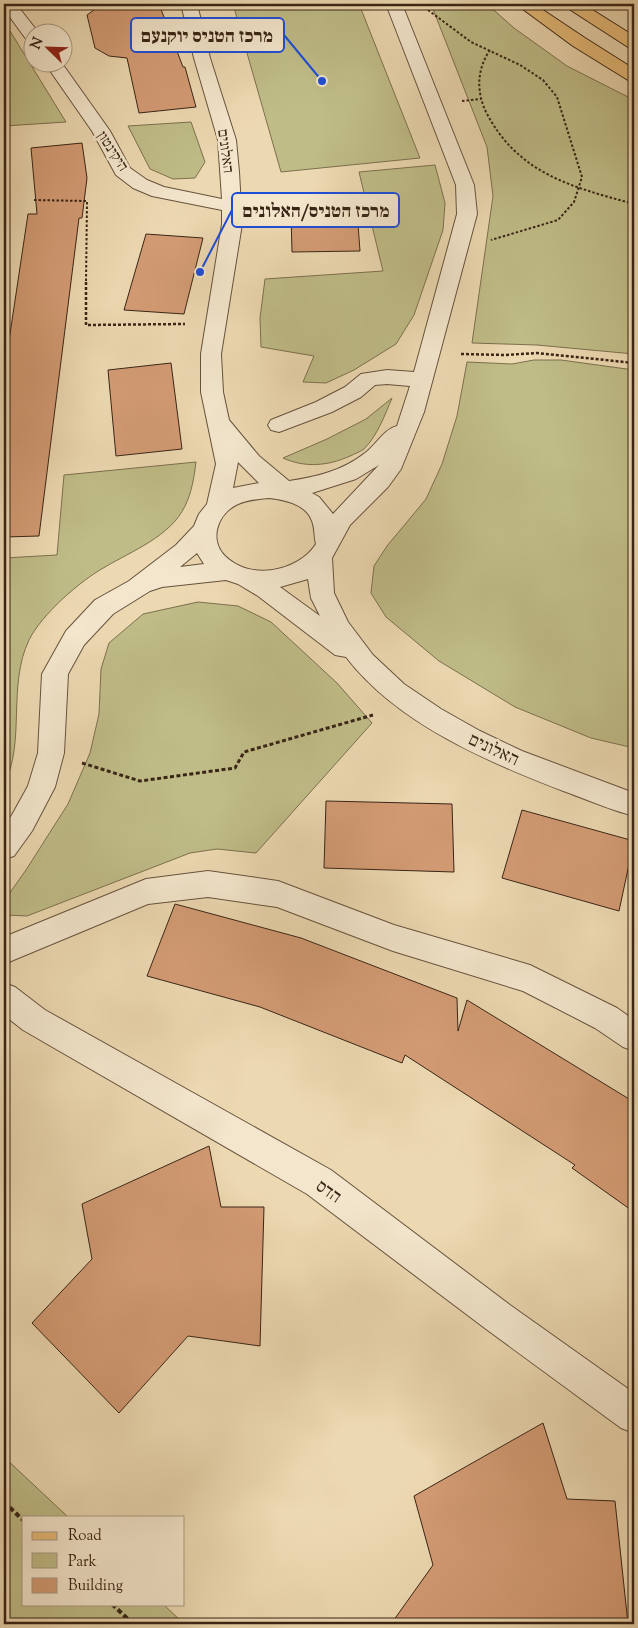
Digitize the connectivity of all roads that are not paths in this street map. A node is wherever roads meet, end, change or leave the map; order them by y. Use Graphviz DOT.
graph roads {
  1 [pos="190,4"];
  2 [pos="394,4"];
  3 [pos="524,4"];
  4 [pos="572,4"];
  5 [pos="9,13"];
  6 [pos="22,26"];
  7 [pos="634,43"];
  8 [pos="59,72"];
  9 [pos="634,76"];
  10 [pos="231,206"];
  11 [pos="423,380"];
  12 [pos="415,411"];
  13 [pos="219,421"];
  14 [pos="280,425"];
  15 [pos="285,490"];
  16 [pos="218,506"];
  17 [pos="204,531"];
  18 [pos="324,550"];
  19 [pos="236,574"];
  20 [pos="138,587"];
  21 [pos="368,666"];
  22 [pos="634,805"];
  23 [pos="4,847"];
  24 [pos="4,951"];
  25 [pos="4,997"];
  26 [pos="634,1037"];
  27 [pos="634,1415"];
  1 -- 10 [label="street, האלונים"];
  2 -- 11 [label="street"];
  3 -- 9 [label="main road"];
  4 -- 7 [label="main road"];
  5 -- 6 [label="street"];
  8 -- 10 [label="street, היקינטון"];
  10 -- 13 [label="street, האלונים"];
  11 -- 12 [label="street"];
  11 -- 14 [label="street"];
  12 -- 15 [label="street"];
  12 -- 18 [label="street"];
  13 -- 15 [label="street, האלונים"];
  13 -- 16 [label="street, האלונים"];
  15 -- 16 [label="street"];
  15 -- 18 [label="street"];
  16 -- 17 [label="street"];
  17 -- 19 [label="street"];
  17 -- 20 [label="street"];
  18 -- 19 [label="street"];
  18 -- 21 [label="street, האלונים"];
  19 -- 20 [label="street"];
  19 -- 21 [label="street, האלונים"];
  20 -- 23 [label="street"];
  21 -- 22 [label="street, האלונים"];
  24 -- 26 [label="street"];
  25 -- 27 [label="street, הדס"];
}
